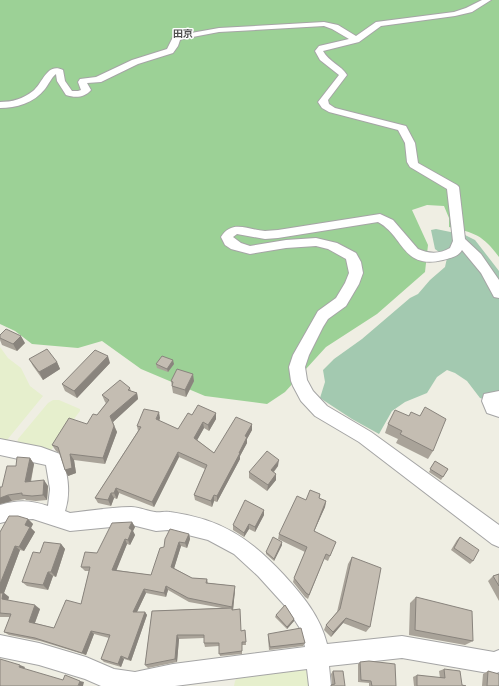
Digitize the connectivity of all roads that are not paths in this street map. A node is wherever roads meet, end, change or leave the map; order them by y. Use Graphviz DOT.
graph roads {
  1 [pos="487,0"];
  2 [pos="356,40"];
  3 [pos="0,105"];
  4 [pos="459,241"];
  5 [pos="499,293"];
  6 [pos="499,398"];
  7 [pos="499,410"];
  8 [pos="1,449"];
  9 [pos="0,514"];
  10 [pos="54,516"];
  11 [pos="499,537"];
  12 [pos="0,646"];
  13 [pos="318,656"];
  14 [pos="497,661"];
  15 [pos="320,686"];
  1 -- 2 [label="street"];
  2 -- 3 [label="street"];
  2 -- 4 [label="street"];
  4 -- 5 [label="street"];
  4 -- 11 [label="street"];
  6 -- 7 [label="street"];
  8 -- 10 [label="street"];
  9 -- 10 [label="street"];
  10 -- 13 [label="street"];
  12 -- 13 [label="street"];
  13 -- 14 [label="street"];
  13 -- 15 [label="street"];
}
